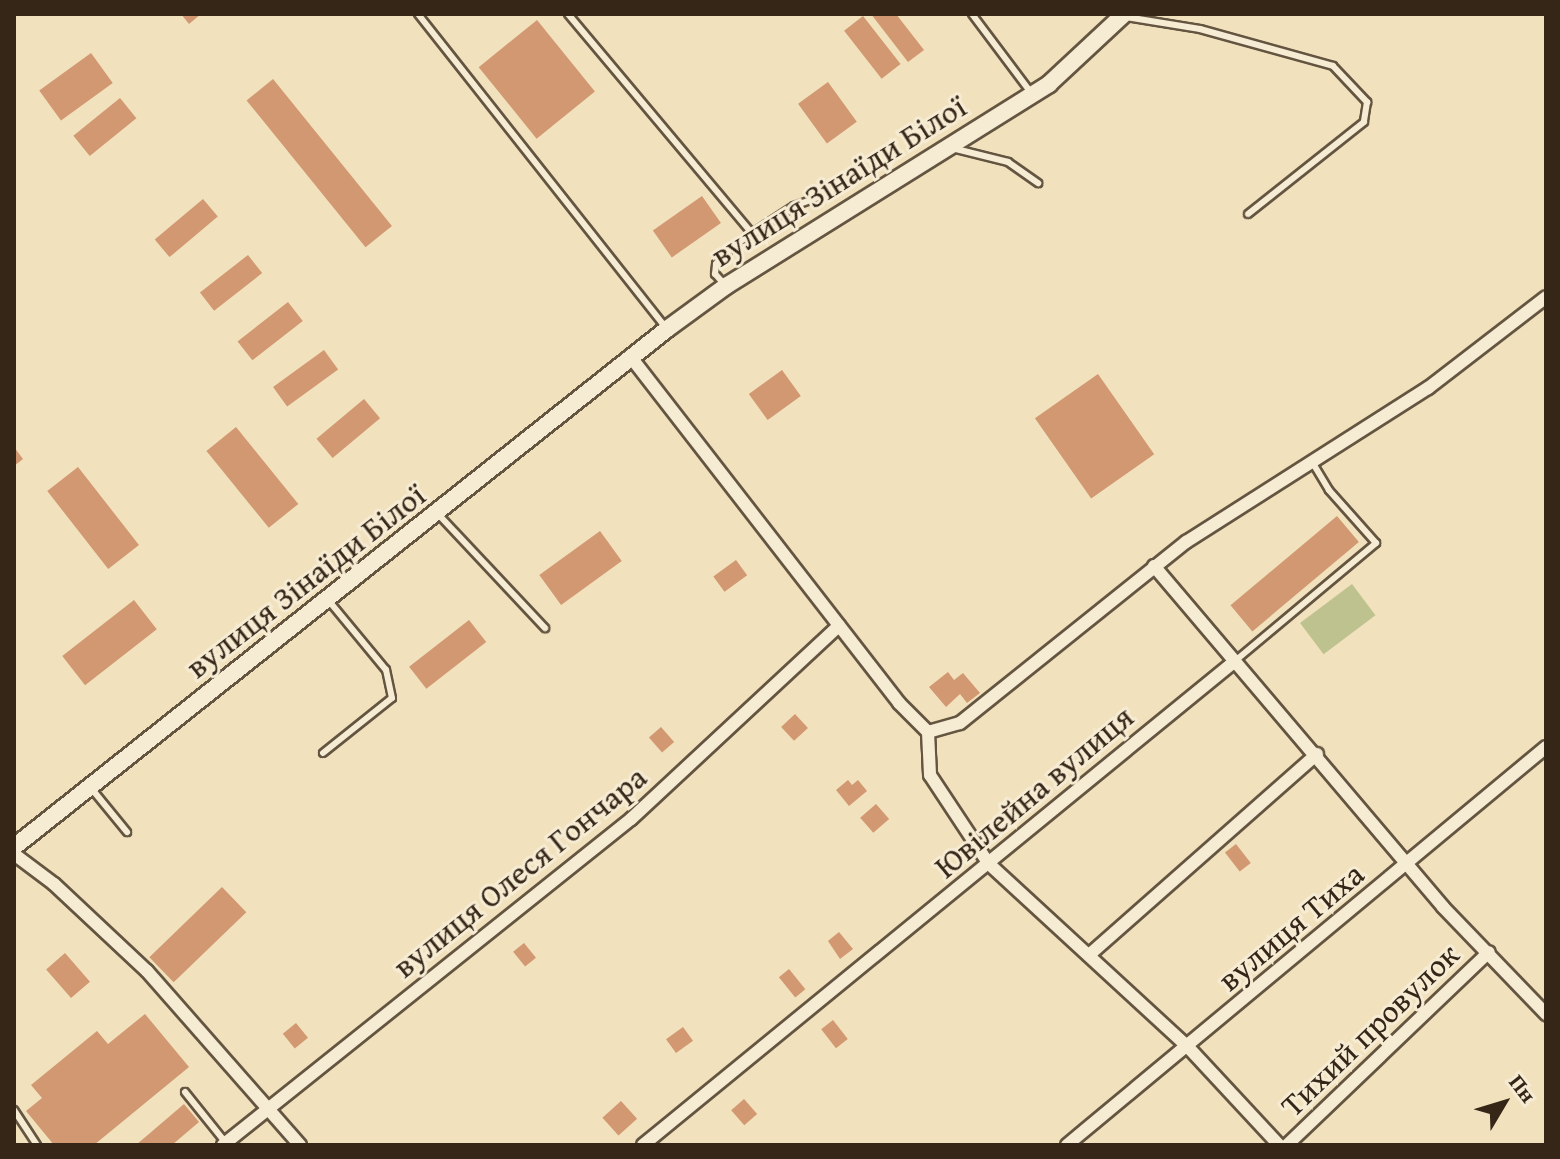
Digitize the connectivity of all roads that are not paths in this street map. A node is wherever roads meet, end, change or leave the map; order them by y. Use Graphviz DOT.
graph roads {
  1 [pos="418,14"];
  2 [pos="568,14"];
  3 [pos="972,14"];
  4 [pos="1123,15"];
  5 [pos="1032,94"];
  6 [pos="944,146"];
  7 [pos="1038,183"];
  8 [pos="825,195"];
  9 [pos="1248,214"];
  10 [pos="752,233"];
  11 [pos="726,286"];
  12 [pos="1546,297"];
  13 [pos="667,329"];
  14 [pos="630,356"];
  15 [pos="1312,462"];
  16 [pos="437,513"];
  17 [pos="1154,566"];
  18 [pos="326,598"];
  19 [pos="839,626"];
  20 [pos="545,628"];
  21 [pos="1235,661"];
  22 [pos="928,732"];
  23 [pos="1546,747"];
  24 [pos="323,753"];
  25 [pos="1317,754"];
  26 [pos="91,788"];
  27 [pos="127,832"];
  28 [pos="14,847"];
  29 [pos="14,854"];
  30 [pos="1408,862"];
  31 [pos="989,864"];
  32 [pos="1489,952"];
  33 [pos="1089,955"];
  34 [pos="1546,1014"];
  35 [pos="1188,1047"];
  36 [pos="185,1092"];
  37 [pos="268,1108"];
  38 [pos="14,1110"];
  39 [pos="224,1144"];
  40 [pos="37,1145"];
  41 [pos="300,1145"];
  42 [pos="643,1145"];
  43 [pos="1067,1145"];
  44 [pos="1279,1145"];
  45 [pos="1287,1145"];
  1 -- 13 [label="lane"];
  2 -- 10 [label="lane"];
  3 -- 5 [label="lane"];
  4 -- 5 [label="street, вулиця Зінаїди Білої"];
  4 -- 9 [label="lane"];
  5 -- 6 [label="street, вулиця Зінаїди Білої"];
  6 -- 7 [label="lane"];
  6 -- 11 [label="street, вулиця Зінаїди Білої"];
  8 -- 10 [label="lane"];
  10 -- 11 [label="lane"];
  11 -- 13 [label="street, вулиця Зінаїди Білої"];
  12 -- 15 [label="street"];
  13 -- 14 [label="street, вулиця Зінаїди Білої"];
  14 -- 16 [label="street, вулиця Зінаїди Білої"];
  14 -- 19 [label="street"];
  15 -- 17 [label="street"];
  15 -- 21 [label="lane, Ювілейна вулиця"];
  16 -- 18 [label="street, вулиця Зінаїди Білої"];
  16 -- 20 [label="lane"];
  17 -- 21 [label="street"];
  17 -- 22 [label="street"];
  18 -- 24 [label="lane"];
  18 -- 26 [label="street, вулиця Зінаїди Білої"];
  19 -- 22 [label="street"];
  19 -- 37 [label="street, вулиця Олеся Гончара"];
  21 -- 25 [label="street"];
  21 -- 31 [label="street, Ювілейна вулиця"];
  22 -- 31 [label="street"];
  23 -- 30 [label="street, вулиця Тиха"];
  25 -- 30 [label="street"];
  25 -- 33 [label="street"];
  26 -- 27 [label="lane"];
  26 -- 28 [label="street, вулиця Зінаїди Білої"];
  29 -- 37 [label="street"];
  30 -- 32 [label="street"];
  30 -- 35 [label="street, вулиця Тиха"];
  31 -- 33 [label="street"];
  31 -- 42 [label="street, Ювілейна вулиця"];
  32 -- 34 [label="street"];
  32 -- 45 [label="street, Тихий провулок"];
  33 -- 35 [label="street"];
  35 -- 43 [label="street, вулиця Тиха"];
  35 -- 44 [label="street"];
  36 -- 39 [label="lane"];
  37 -- 39 [label="street, вулиця Олеся Гончара"];
  37 -- 41 [label="street"];
  38 -- 40 [label="lane"];
}
